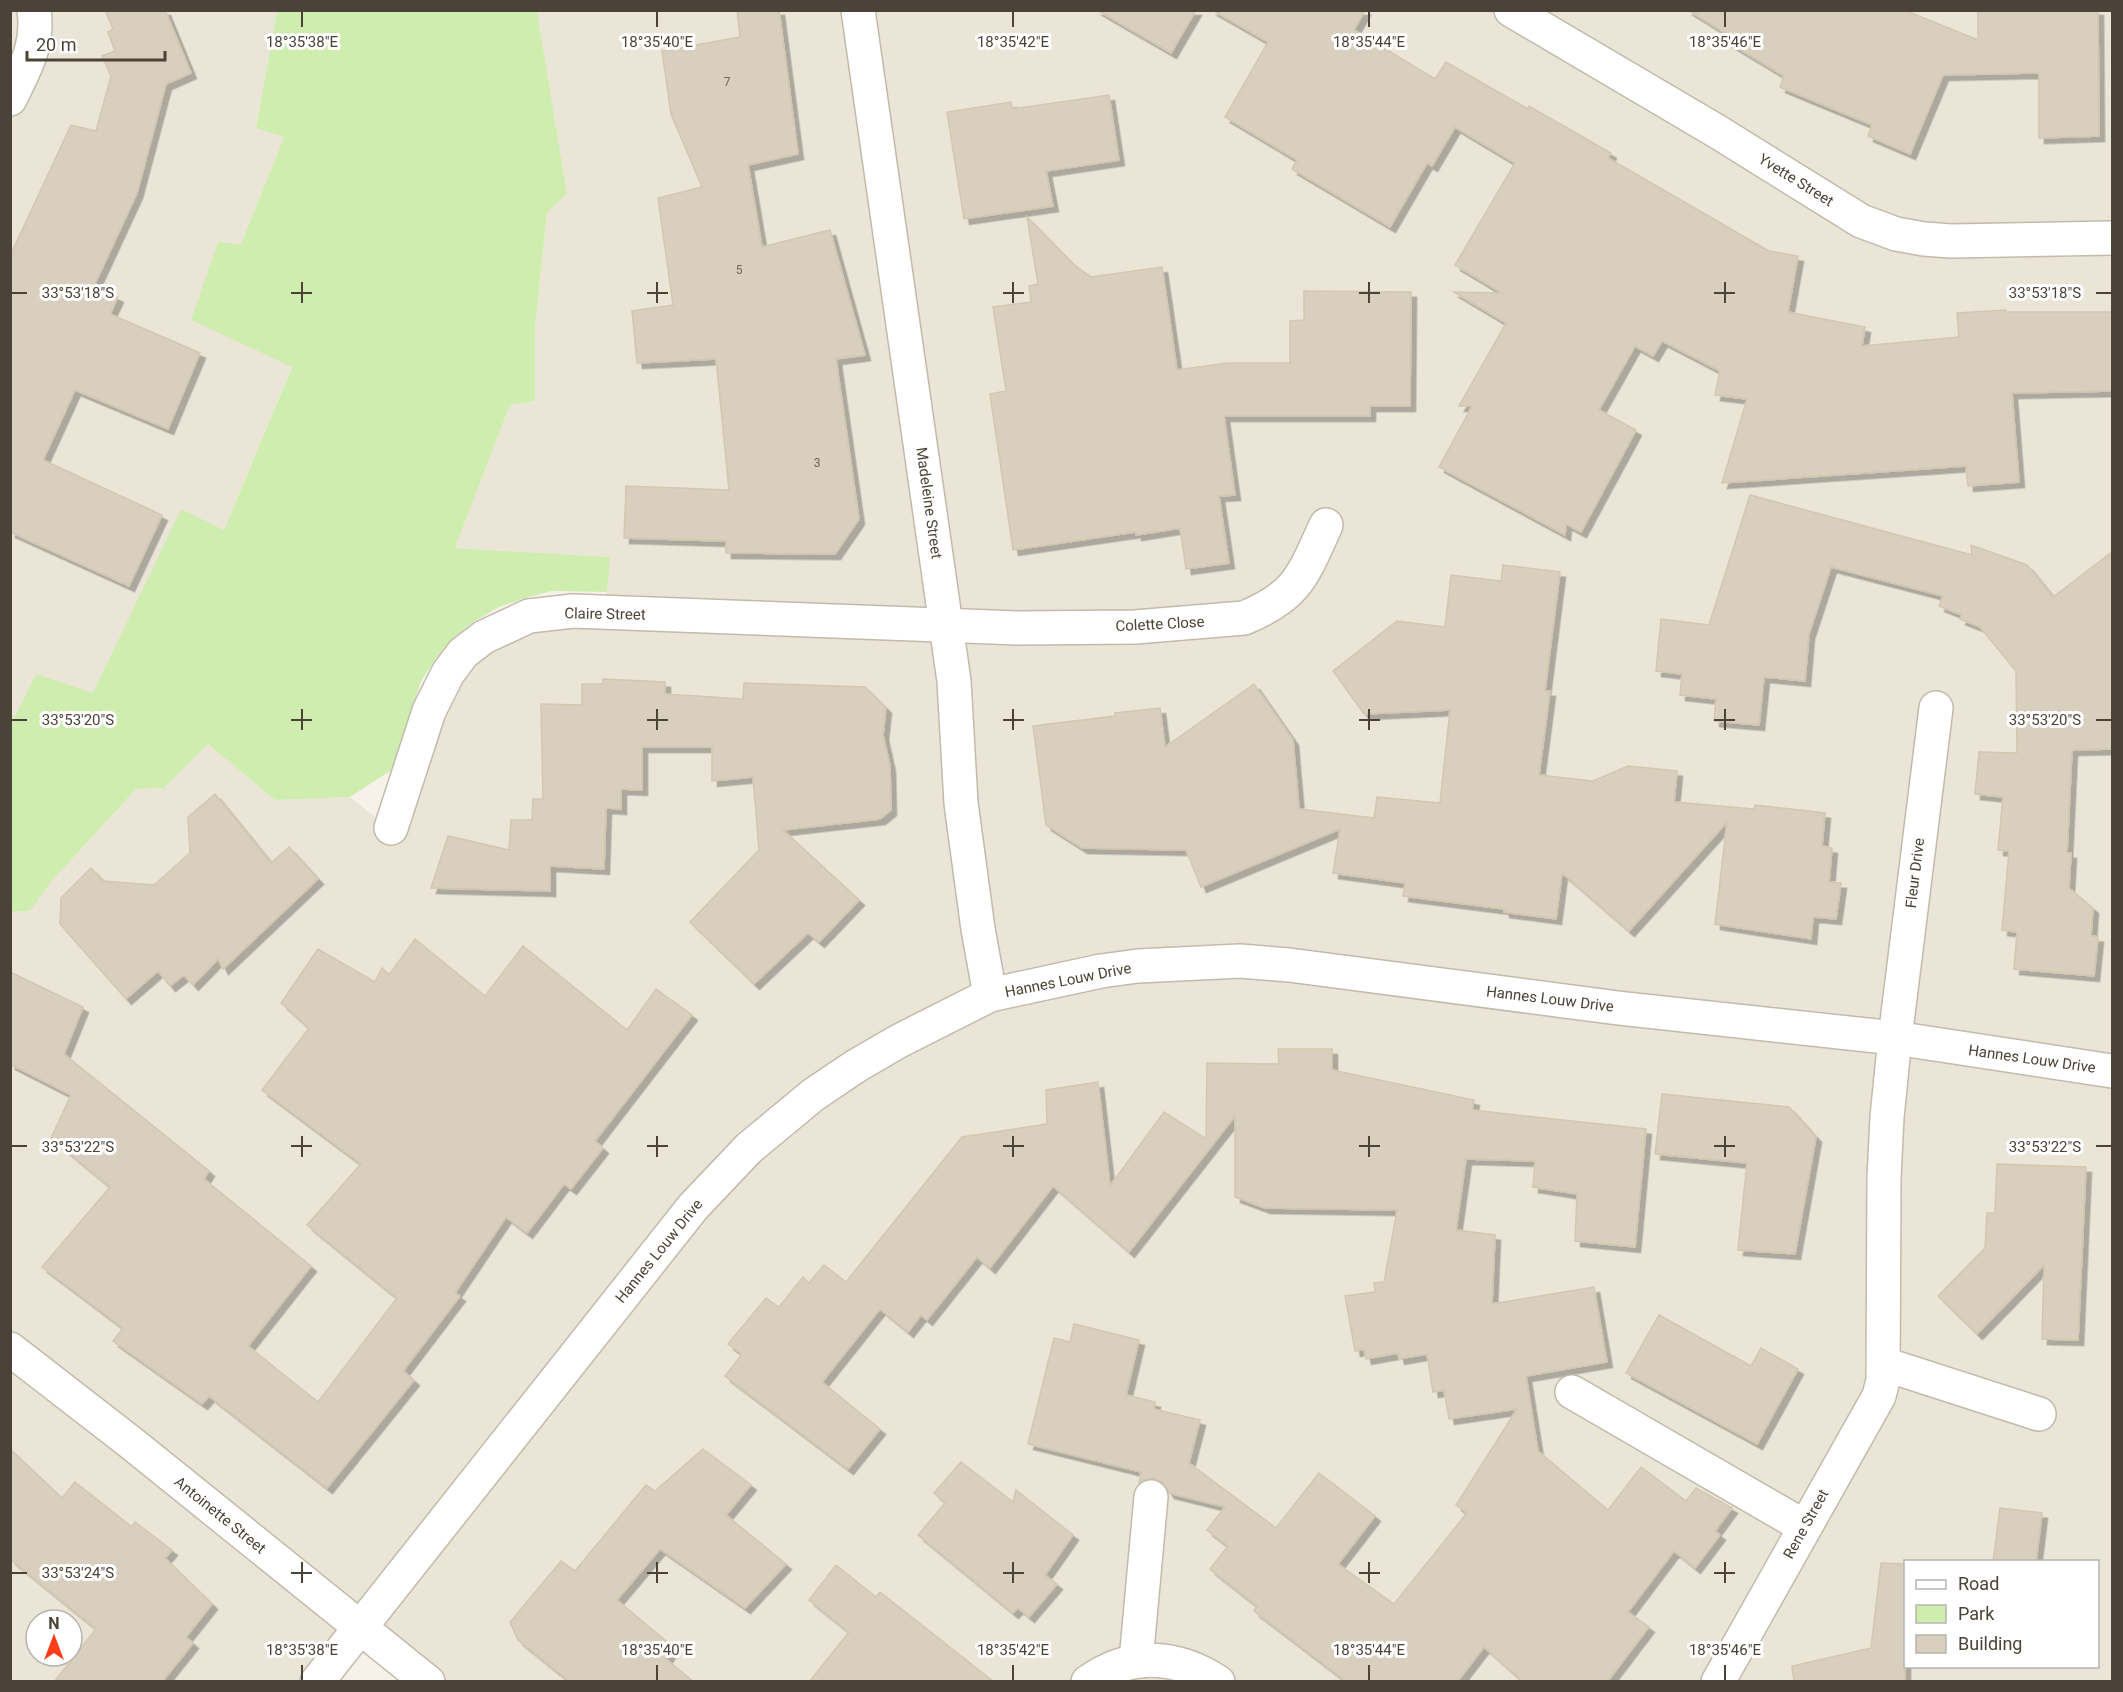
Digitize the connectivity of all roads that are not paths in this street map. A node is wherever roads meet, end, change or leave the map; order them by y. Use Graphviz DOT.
graph roads {
  1 [pos="34,10"];
  2 [pos="858,10"];
  3 [pos="1511,10"];
  4 [pos="10,99"];
  5 [pos="2112,238"];
  6 [pos="1326,525"];
  7 [pos="947,627"];
  8 [pos="1936,708"];
  9 [pos="391,828"];
  10 [pos="990,995"];
  11 [pos="1894,1038"];
  12 [pos="2112,1071"];
  13 [pos="10,1349"];
  14 [pos="1884,1364"];
  15 [pos="1572,1392"];
  16 [pos="2039,1414"];
  17 [pos="1151,1497"];
  18 [pos="1805,1527"];
  19 [pos="360,1627"];
  20 [pos="1136,1660"];
  21 [pos="317,1682"];
  22 [pos="428,1682"];
  23 [pos="1088,1682"];
  24 [pos="1218,1682"];
  25 [pos="1718,1682"];
  1 -- 4 [label="street"];
  2 -- 7 [label="street, Madeleine Street"];
  3 -- 5 [label="street, Yvette Street"];
  6 -- 7 [label="street, Colette Close"];
  7 -- 9 [label="street, Claire Street"];
  7 -- 10 [label="street, Madeleine Street"];
  8 -- 11 [label="street, Fleur Drive"];
  10 -- 11 [label="street, Hannes Louw Drive"];
  10 -- 19 [label="street, Hannes Louw Drive"];
  11 -- 12 [label="street, Hannes Louw Drive"];
  11 -- 14 [label="street, Rene Street"];
  13 -- 19 [label="street, Antoinette Street"];
  14 -- 16 [label="street"];
  14 -- 18 [label="street, Rene Street"];
  15 -- 18 [label="street"];
  17 -- 20 [label="street"];
  18 -- 25 [label="street, Rene Street"];
  19 -- 21 [label="street, Hannes Louw Drive"];
  19 -- 22 [label="street, Antoinette Street"];
  20 -- 23 [label="street"];
  20 -- 24 [label="street"];
}
